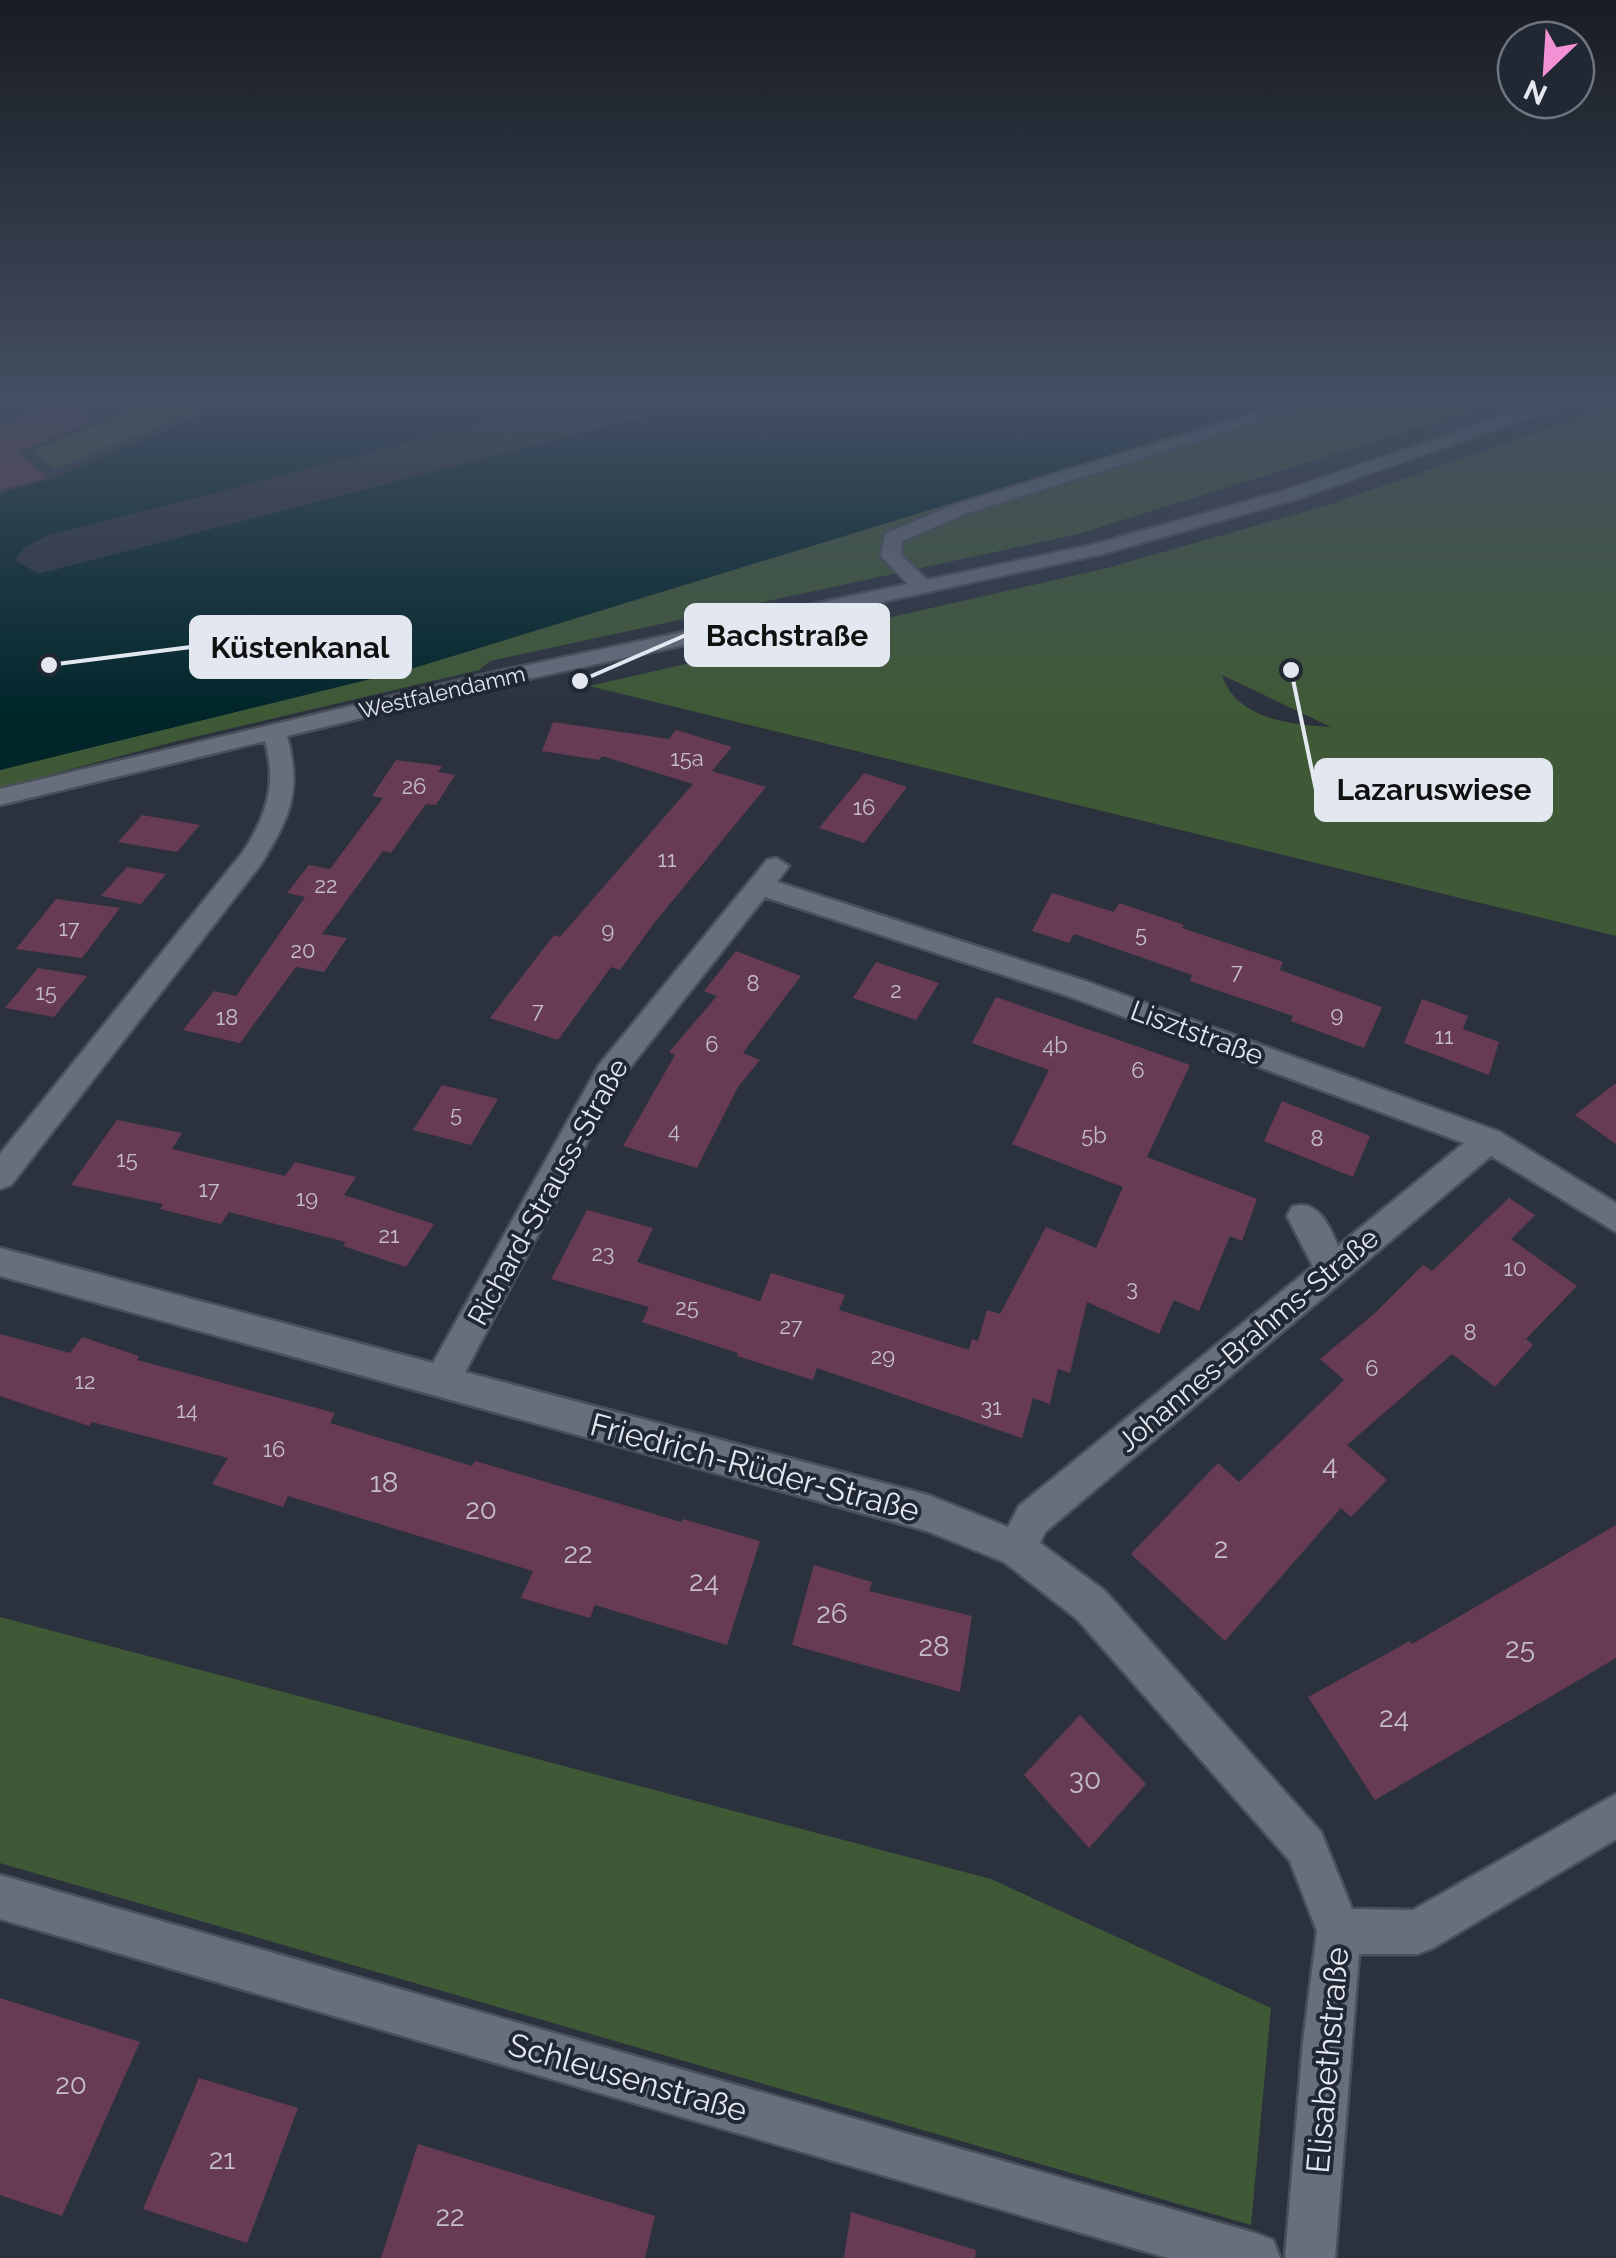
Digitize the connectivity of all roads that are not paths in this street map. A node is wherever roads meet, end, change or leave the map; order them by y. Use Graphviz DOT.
graph roads {
  1 [pos="983,502"];
  2 [pos="1259,502"];
  3 [pos="924,588"];
  4 [pos="274,731"];
  5 [pos="0,797"];
  6 [pos="768,876"];
  7 [pos="1489,1140"];
  8 [pos="0,1176"];
  9 [pos="1303,1216"];
  10 [pos="1616,1219"];
  11 [pos="0,1262"];
  12 [pos="1332,1272"];
  13 [pos="441,1383"];
  14 [pos="1018,1549"];
  15 [pos="1616,1815"];
  16 [pos="0,1897"];
  17 [pos="1339,1931"];
  18 [pos="1256,2258"];
  19 [pos="1310,2258"];
  1 -- 3 [label="street"];
  2 -- 3 [label="street, Westfalendamm"];
  3 -- 4 [label="street, Westfalendamm"];
  4 -- 5 [label="street, Westfalendamm"];
  4 -- 8 [label="street"];
  6 -- 7 [label="street, Lisztstraße"];
  6 -- 13 [label="street, Richard-Strauss-Straße"];
  7 -- 10 [label="street, Lisztstraße"];
  7 -- 12 [label="street, Johannes-Brahms-Straße"];
  9 -- 12 [label="street"];
  11 -- 13 [label="street, Friedrich-Rüder-Straße"];
  12 -- 14 [label="street, Johannes-Brahms-Straße"];
  13 -- 14 [label="street, Friedrich-Rüder-Straße"];
  14 -- 17 [label="street, Friedrich-Rüder-Straße"];
  15 -- 17 [label="street, Elisabethstraße"];
  16 -- 18 [label="street, Schleusenstraße"];
  17 -- 19 [label="street, Elisabethstraße"];
}
